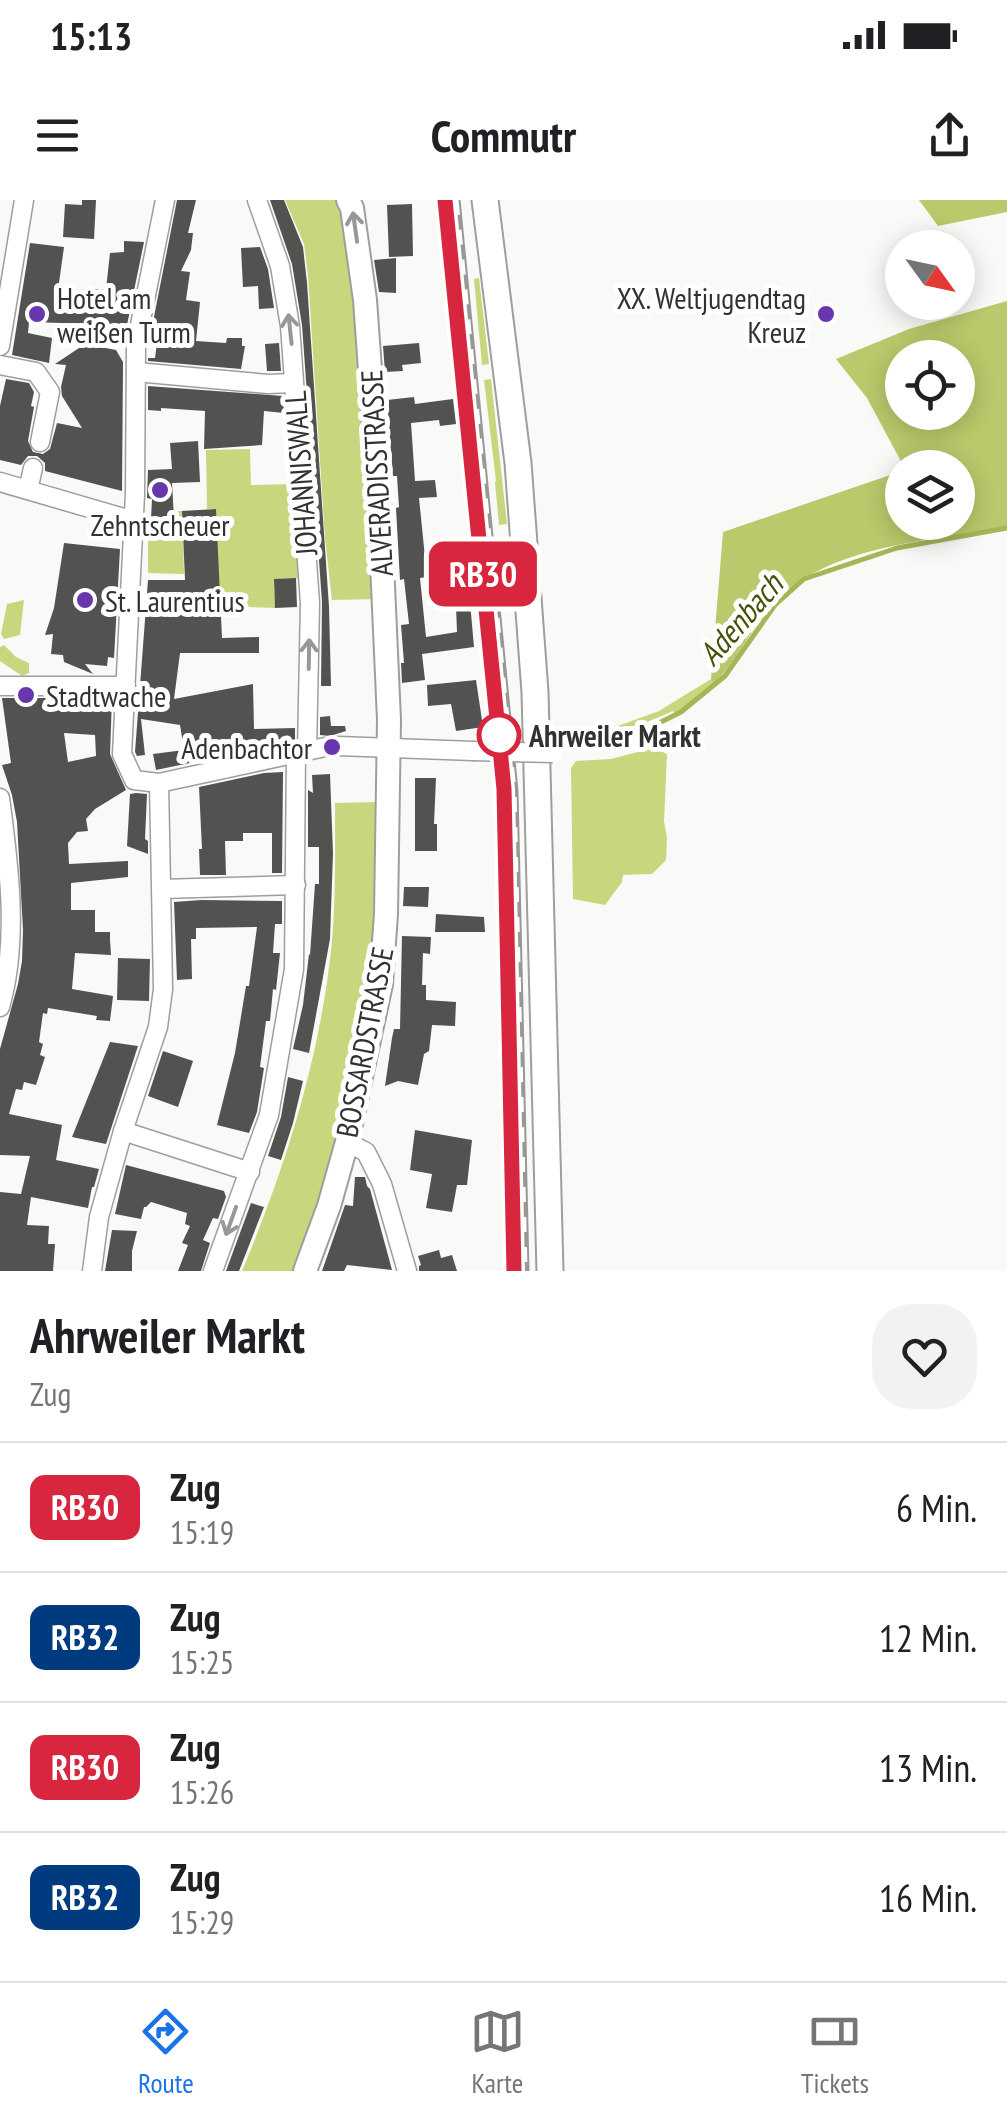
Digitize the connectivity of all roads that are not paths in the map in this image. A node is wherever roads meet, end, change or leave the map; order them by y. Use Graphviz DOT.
graph roads {
  1 [pos="24,200"];
  2 [pos="164,200"];
  3 [pos="257,200"];
  4 [pos="348,200"];
  5 [pos="485,200"];
  6 [pos="0,346"];
  7 [pos="0,365"];
  8 [pos="136,372"];
  9 [pos="293,384"];
  10 [pos="40,442"];
  11 [pos="33,468"];
  12 [pos="0,482"];
  13 [pos="28,490"];
  14 [pos="138,533"];
  15 [pos="0,686"];
  16 [pos="126,686"];
  17 [pos="388,748"];
  18 [pos="316,749"];
  19 [pos="558,753"];
  20 [pos="160,783"];
  21 [pos="0,798"];
  22 [pos="296,885"];
  23 [pos="162,889"];
  24 [pos="0,1007"];
  25 [pos="123,1132"];
  26 [pos="346,1142"];
  27 [pos="250,1172"];
  28 [pos="92,1271"];
  29 [pos="213,1271"];
  30 [pos="306,1271"];
  31 [pos="407,1271"];
  32 [pos="550,1271"];
  1 -- 6 [label="street"];
  2 -- 8 [label="street"];
  9 -- 3 [label="street, JOHANNISWALL, one-way"];
  17 -- 4 [label="street, ALVERADISSTRASSE, one-way"];
  5 -- 32 [label="main road"];
  7 -- 10 [label="street"];
  8 -- 9 [label="street"];
  8 -- 14 [label="street"];
  18 -- 9 [label="street, JOHANNISWALL, one-way"];
  11 -- 13 [label="street"];
  12 -- 13 [label="street"];
  13 -- 14 [label="street"];
  14 -- 16 [label="street"];
  15 -- 16 [label="street"];
  16 -- 20 [label="street"];
  17 -- 18 [label="street"];
  17 -- 19 [label="street, bridge"];
  17 -- 26 [label="street, BOSSARDSTRASSE"];
  18 -- 20 [label="street"];
  18 -- 22 [label="street, JOHANNISWALL"];
  20 -- 23 [label="street"];
  21 -- 24 [label="street"];
  22 -- 23 [label="street"];
  22 -- 27 [label="street, JOHANNISWALL"];
  23 -- 25 [label="street"];
  25 -- 27 [label="street"];
  25 -- 28 [label="street"];
  26 -- 30 [label="street, BOSSARDSTRASSE"];
  26 -- 31 [label="street"];
  27 -- 29 [label="street, JOHANNISWALL, one-way"];
}
